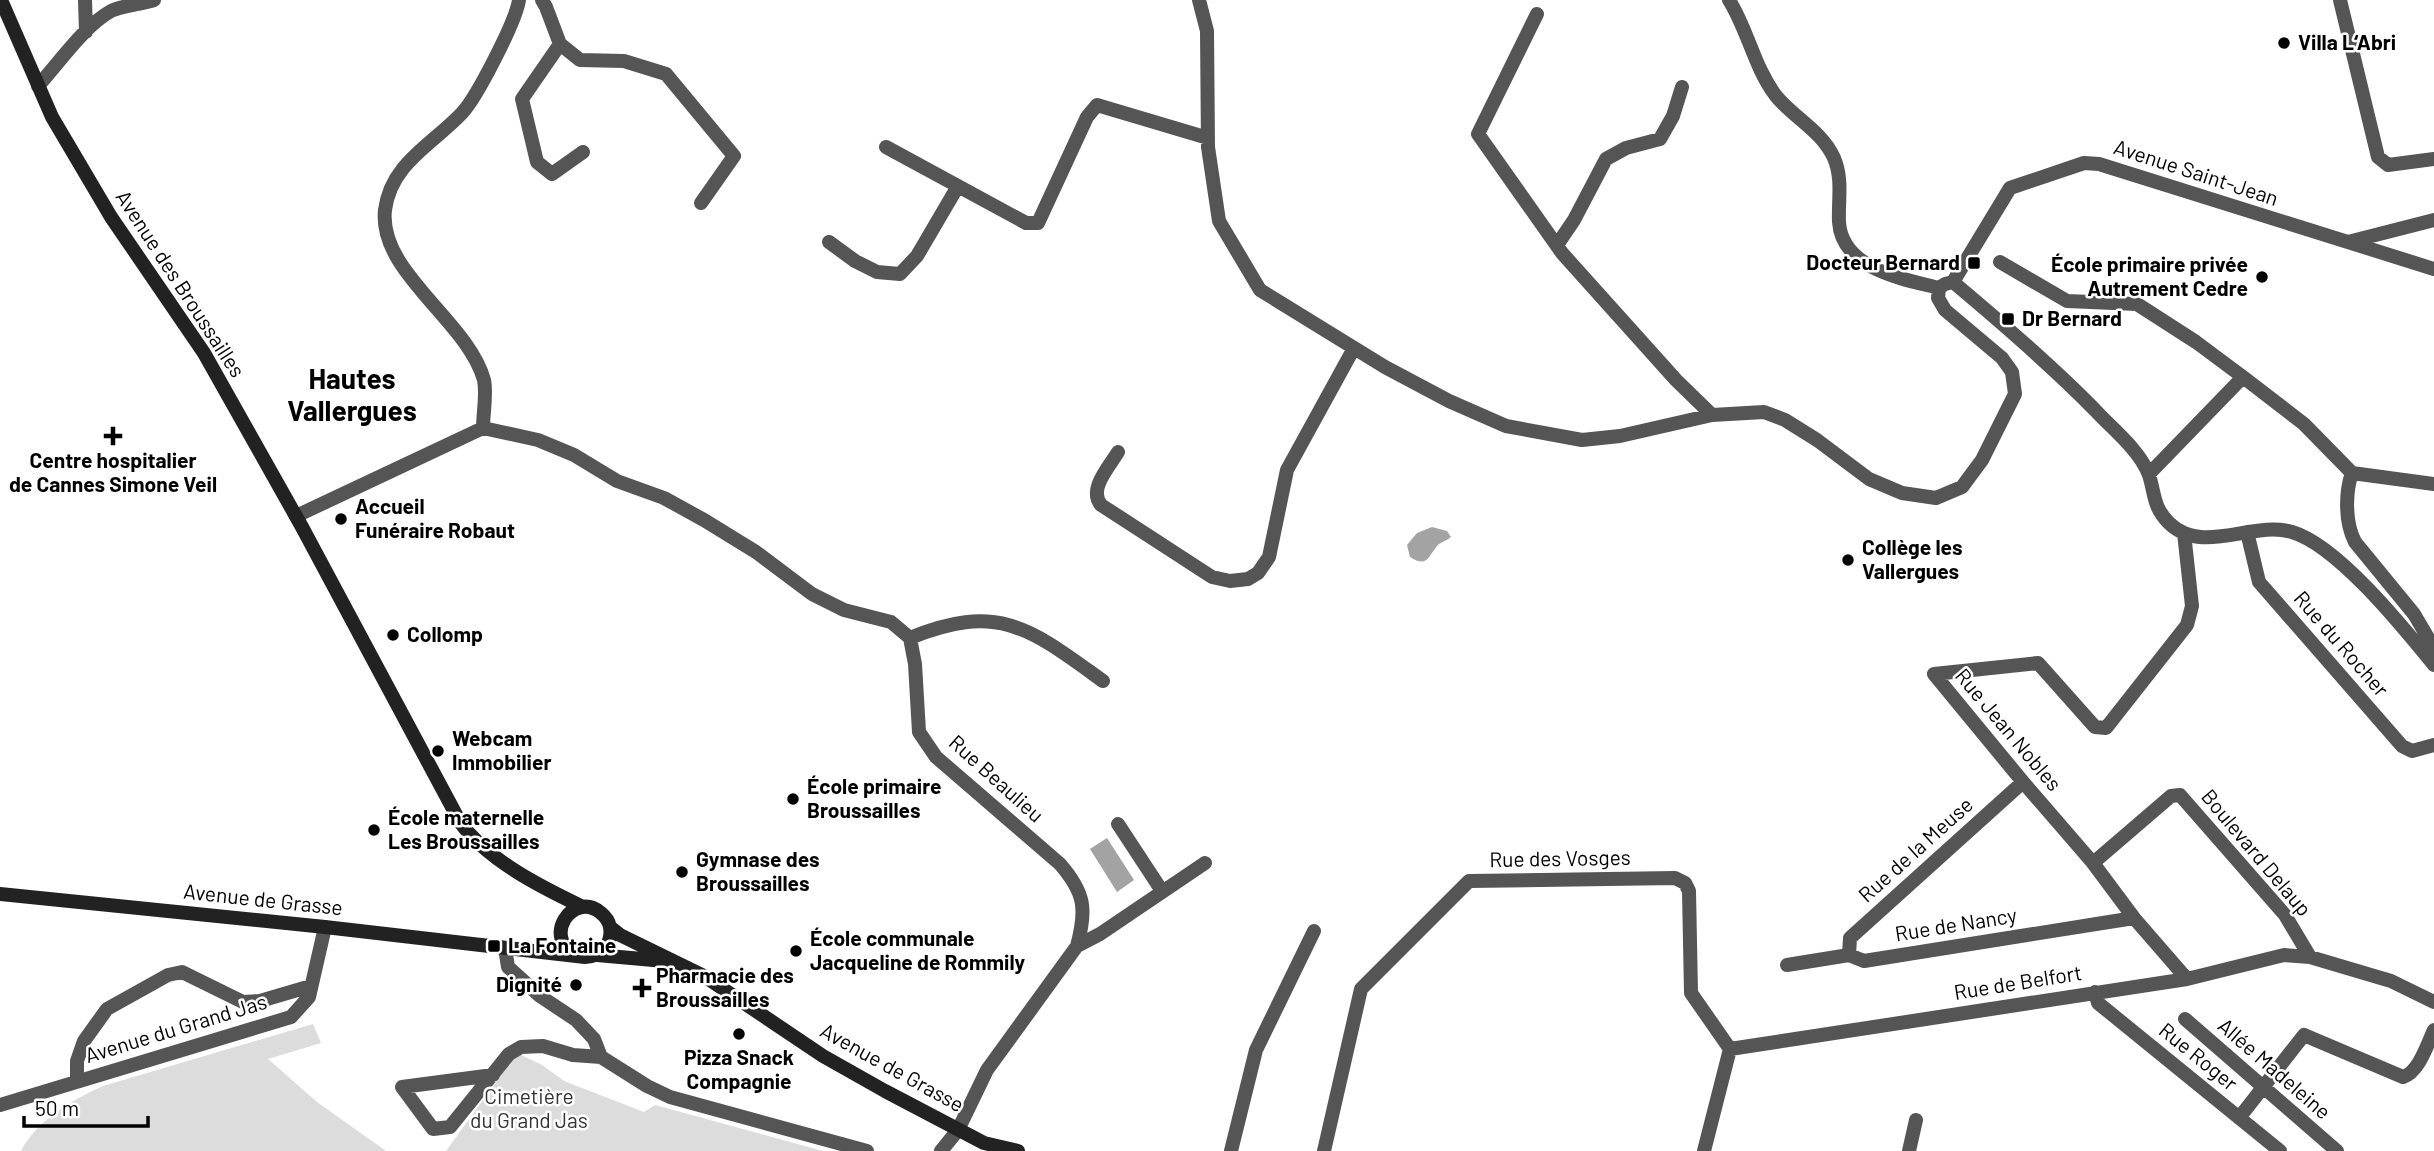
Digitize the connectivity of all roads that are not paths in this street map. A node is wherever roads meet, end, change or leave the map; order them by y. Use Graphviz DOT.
graph roads {
  1 [pos="1,0"];
  2 [pos="85,0"];
  3 [pos="154,0"];
  4 [pos="519,0"];
  5 [pos="542,0"];
  6 [pos="1199,0"];
  7 [pos="1729,0"];
  8 [pos="2340,0"];
  9 [pos="1537,14"];
  10 [pos="86,32"];
  11 [pos="560,44"];
  12 [pos="38,86"];
  13 [pos="1682,87"];
  14 [pos="1208,138"];
  15 [pos="887,147"];
  16 [pos="583,152"];
  17 [pos="2434,159"];
  18 [pos="958,186"];
  19 [pos="701,203"];
  20 [pos="2434,220"];
  21 [pos="829,242"];
  22 [pos="2346,242"];
  23 [pos="1557,245"];
  24 [pos="2000,262"];
  25 [pos="2434,270"];
  26 [pos="1953,282"];
  27 [pos="1939,288"];
  28 [pos="1354,348"];
  29 [pos="2243,377"];
  30 [pos="1712,415"];
  31 [pos="483,428"];
  32 [pos="1118,452"];
  33 [pos="2149,474"];
  34 [pos="2352,474"];
  35 [pos="2434,484"];
  36 [pos="296,516"];
  37 [pos="2247,532"];
  38 [pos="2184,533"];
  39 [pos="910,638"];
  40 [pos="2434,648"];
  41 [pos="2434,665"];
  42 [pos="1103,681"];
  43 [pos="2434,745"];
  44 [pos="2023,782"];
  45 [pos="1118,824"];
  46 [pos="1205,863"];
  47 [pos="2093,863"];
  48 [pos="547,890"];
  49 [pos="1163,891"];
  50 [pos="0,894"];
  51 [pos="583,907"];
  52 [pos="2134,918"];
  53 [pos="564,919"];
  54 [pos="325,927"];
  55 [pos="610,927"];
  56 [pos="1314,932"];
  57 [pos="561,936"];
  58 [pos="1077,946"];
  59 [pos="505,948"];
  60 [pos="522,951"];
  61 [pos="1849,954"];
  62 [pos="597,955"];
  63 [pos="579,956"];
  64 [pos="2310,957"];
  65 [pos="674,961"];
  66 [pos="1787,965"];
  67 [pos="2187,979"];
  68 [pos="311,986"];
  69 [pos="2095,992"];
  70 [pos="2434,1002"];
  71 [pos="2185,1019"];
  72 [pos="2434,1030"];
  73 [pos="1730,1049"];
  74 [pos="601,1057"];
  75 [pos="492,1075"];
  76 [pos="77,1081"];
  77 [pos="2263,1088"];
  78 [pos="0,1105"];
  79 [pos="2239,1118"];
  80 [pos="1916,1121"];
  81 [pos="958,1129"];
  82 [pos="867,1151"];
  83 [pos="941,1151"];
  84 [pos="1018,1151"];
  85 [pos="1231,1151"];
  86 [pos="1324,1151"];
  87 [pos="1704,1151"];
  88 [pos="1909,1151"];
  89 [pos="2280,1151"];
  90 [pos="2337,1151"];
  1 -- 12 [label="street, Avenue des Broussailles"];
  2 -- 10 [label="street"];
  3 -- 10 [label="street"];
  4 -- 31 [label="street"];
  5 -- 11 [label="street"];
  6 -- 14 [label="street"];
  7 -- 27 [label="street"];
  8 -- 17 [label="street"];
  9 -- 23 [label="street"];
  10 -- 12 [label="street"];
  11 -- 16 [label="street"];
  11 -- 19 [label="street"];
  12 -- 36 [label="street, Avenue des Broussailles"];
  13 -- 23 [label="street"];
  14 -- 18 [label="street"];
  14 -- 28 [label="street"];
  15 -- 18 [label="street"];
  18 -- 21 [label="street"];
  20 -- 22 [label="street"];
  22 -- 25 [label="street, Avenue Saint-Jean"];
  22 -- 26 [label="street, Avenue Saint-Jean"];
  23 -- 30 [label="street"];
  24 -- 29 [label="street"];
  26 -- 27 [label="street"];
  26 -- 33 [label="street"];
  27 -- 30 [label="street"];
  28 -- 30 [label="street"];
  28 -- 32 [label="street"];
  29 -- 33 [label="street"];
  29 -- 34 [label="street"];
  31 -- 36 [label="street"];
  31 -- 39 [label="street"];
  33 -- 38 [label="street"];
  34 -- 35 [label="street"];
  34 -- 40 [label="street"];
  36 -- 48 [label="street, Avenue des Broussailles"];
  37 -- 38 [label="street"];
  37 -- 41 [label="street"];
  37 -- 43 [label="street, Rue du Rocher"];
  38 -- 44 [label="street, Rue Jean Nobles"];
  39 -- 42 [label="street"];
  39 -- 58 [label="street, Rue Beaulieu"];
  44 -- 47 [label="street, Rue Jean Nobles"];
  44 -- 61 [label="street, Rue de la Meuse"];
  45 -- 49 [label="street"];
  46 -- 49 [label="street"];
  47 -- 52 [label="street, Rue Jean Nobles"];
  47 -- 64 [label="street, Boulevard Delaup"];
  48 -- 51 [label="street, Avenue des Broussailles"];
  48 -- 53 [label="street, Avenue des Broussailles"];
  49 -- 58 [label="street"];
  50 -- 54 [label="street, Avenue de Grasse"];
  51 -- 53 [label="street"];
  51 -- 55 [label="street"];
  52 -- 61 [label="street, Rue de Nancy"];
  52 -- 67 [label="street, Rue Jean Nobles"];
  53 -- 57 [label="street"];
  54 -- 59 [label="street, Avenue de Grasse"];
  54 -- 68 [label="street, Avenue du Grand Jas"];
  55 -- 62 [label="street"];
  55 -- 65 [label="street"];
  56 -- 85 [label="street"];
  57 -- 60 [label="street"];
  57 -- 63 [label="street"];
  58 -- 81 [label="street, Rue Beaulieu"];
  59 -- 60 [label="street, Avenue de Grasse"];
  59 -- 74 [label="street"];
  60 -- 63 [label="street, Avenue de Grasse"];
  61 -- 66 [label="street, Rue de Nancy"];
  62 -- 63 [label="street"];
  62 -- 65 [label="street, Avenue de Grasse"];
  64 -- 67 [label="street, Rue de Belfort"];
  64 -- 70 [label="street"];
  65 -- 81 [label="street, Avenue de Grasse"];
  67 -- 69 [label="street, Rue de Belfort"];
  68 -- 76 [label="street, Avenue du Grand Jas"];
  68 -- 76 [label="street, Avenue du Grand Jas"];
  69 -- 73 [label="street, Rue de Belfort"];
  69 -- 79 [label="street, Rue Roger"];
  71 -- 77 [label="street, Allée Madeleine"];
  72 -- 77 [label="street"];
  73 -- 86 [label="street, Rue des Vosges"];
  73 -- 87 [label="street"];
  74 -- 75 [label="street"];
  74 -- 82 [label="street"];
  75 -- 75 [label="street"];
  76 -- 78 [label="street, Avenue du Grand Jas"];
  77 -- 79 [label="street"];
  77 -- 90 [label="street, Allée Madeleine"];
  79 -- 89 [label="street, Rue Roger"];
  80 -- 88 [label="street"];
  81 -- 83 [label="street, Rue Beaulieu"];
  81 -- 84 [label="street, Avenue de Grasse"];
}
